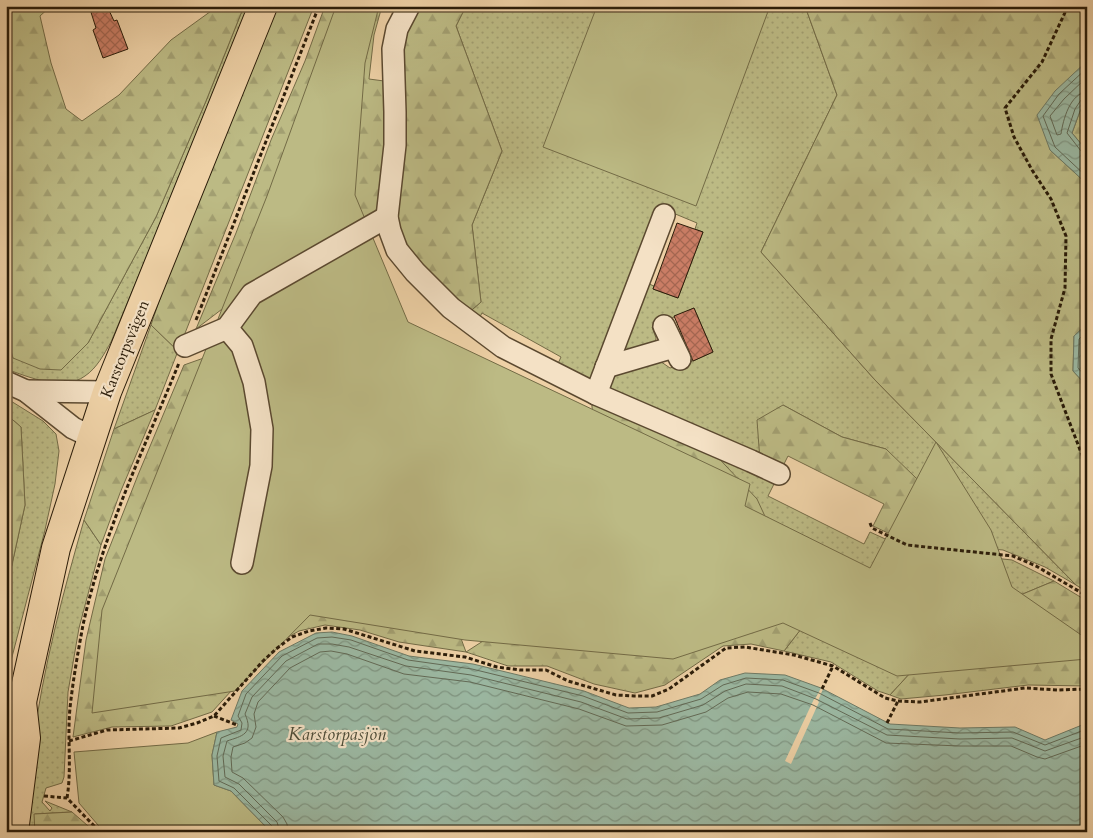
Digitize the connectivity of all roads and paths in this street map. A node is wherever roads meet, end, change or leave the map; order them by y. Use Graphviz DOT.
graph roads {
  1 [pos="263,6"];
  2 [pos="319,6"];
  3 [pos="409,6"];
  4 [pos="1068,6"];
  5 [pos="664,214"];
  6 [pos="387,217"];
  7 [pos="664,326"];
  8 [pos="226,328"];
  9 [pos="185,346"];
  10 [pos="606,367"];
  11 [pos="6,382"];
  12 [pos="26,390"];
  13 [pos="107,392"];
  14 [pos="596,394"];
  15 [pos="92,437"];
  16 [pos="1087,468"];
  17 [pos="779,474"];
  18 [pos="870,523"];
  19 [pos="242,563"];
  20 [pos="1087,596"];
  21 [pos="833,666"];
  22 [pos="822,689"];
  23 [pos="1087,689"];
  24 [pos="898,701"];
  25 [pos="22,702"];
  26 [pos="214,716"];
  27 [pos="887,723"];
  28 [pos="237,725"];
  29 [pos="6,728"];
  30 [pos="69,741"];
  31 [pos="44,796"];
  32 [pos="67,798"];
  33 [pos="14,832"];
  34 [pos="100,832"];
  1 -- 13 [label="main road, Karstorpsvägen"];
  2 -- 9 [label="path"];
  3 -- 6 [label="street"];
  4 -- 16 [label="path"];
  5 -- 10 [label="street"];
  6 -- 8 [label="street"];
  6 -- 14 [label="street"];
  7 -- 10 [label="street"];
  8 -- 9 [label="street"];
  8 -- 19 [label="street"];
  9 -- 30 [label="path"];
  10 -- 14 [label="street"];
  11 -- 12 [label="street"];
  12 -- 13 [label="street"];
  12 -- 15 [label="street"];
  13 -- 15 [label="main road, Karstorpsvägen"];
  14 -- 17 [label="street"];
  15 -- 25 [label="main road, Karstorpsvägen"];
  18 -- 20 [label="path"];
  21 -- 22 [label="path"];
  21 -- 24 [label="path"];
  21 -- 26 [label="path"];
  23 -- 24 [label="path"];
  24 -- 27 [label="path"];
  25 -- 29 [label="main road, Karstorpsvägen"];
  25 -- 33 [label="main road, Karstorpsvägen"];
  26 -- 28 [label="path"];
  26 -- 30 [label="path"];
  30 -- 32 [label="path"];
  31 -- 32 [label="path"];
  32 -- 34 [label="path"];
}
